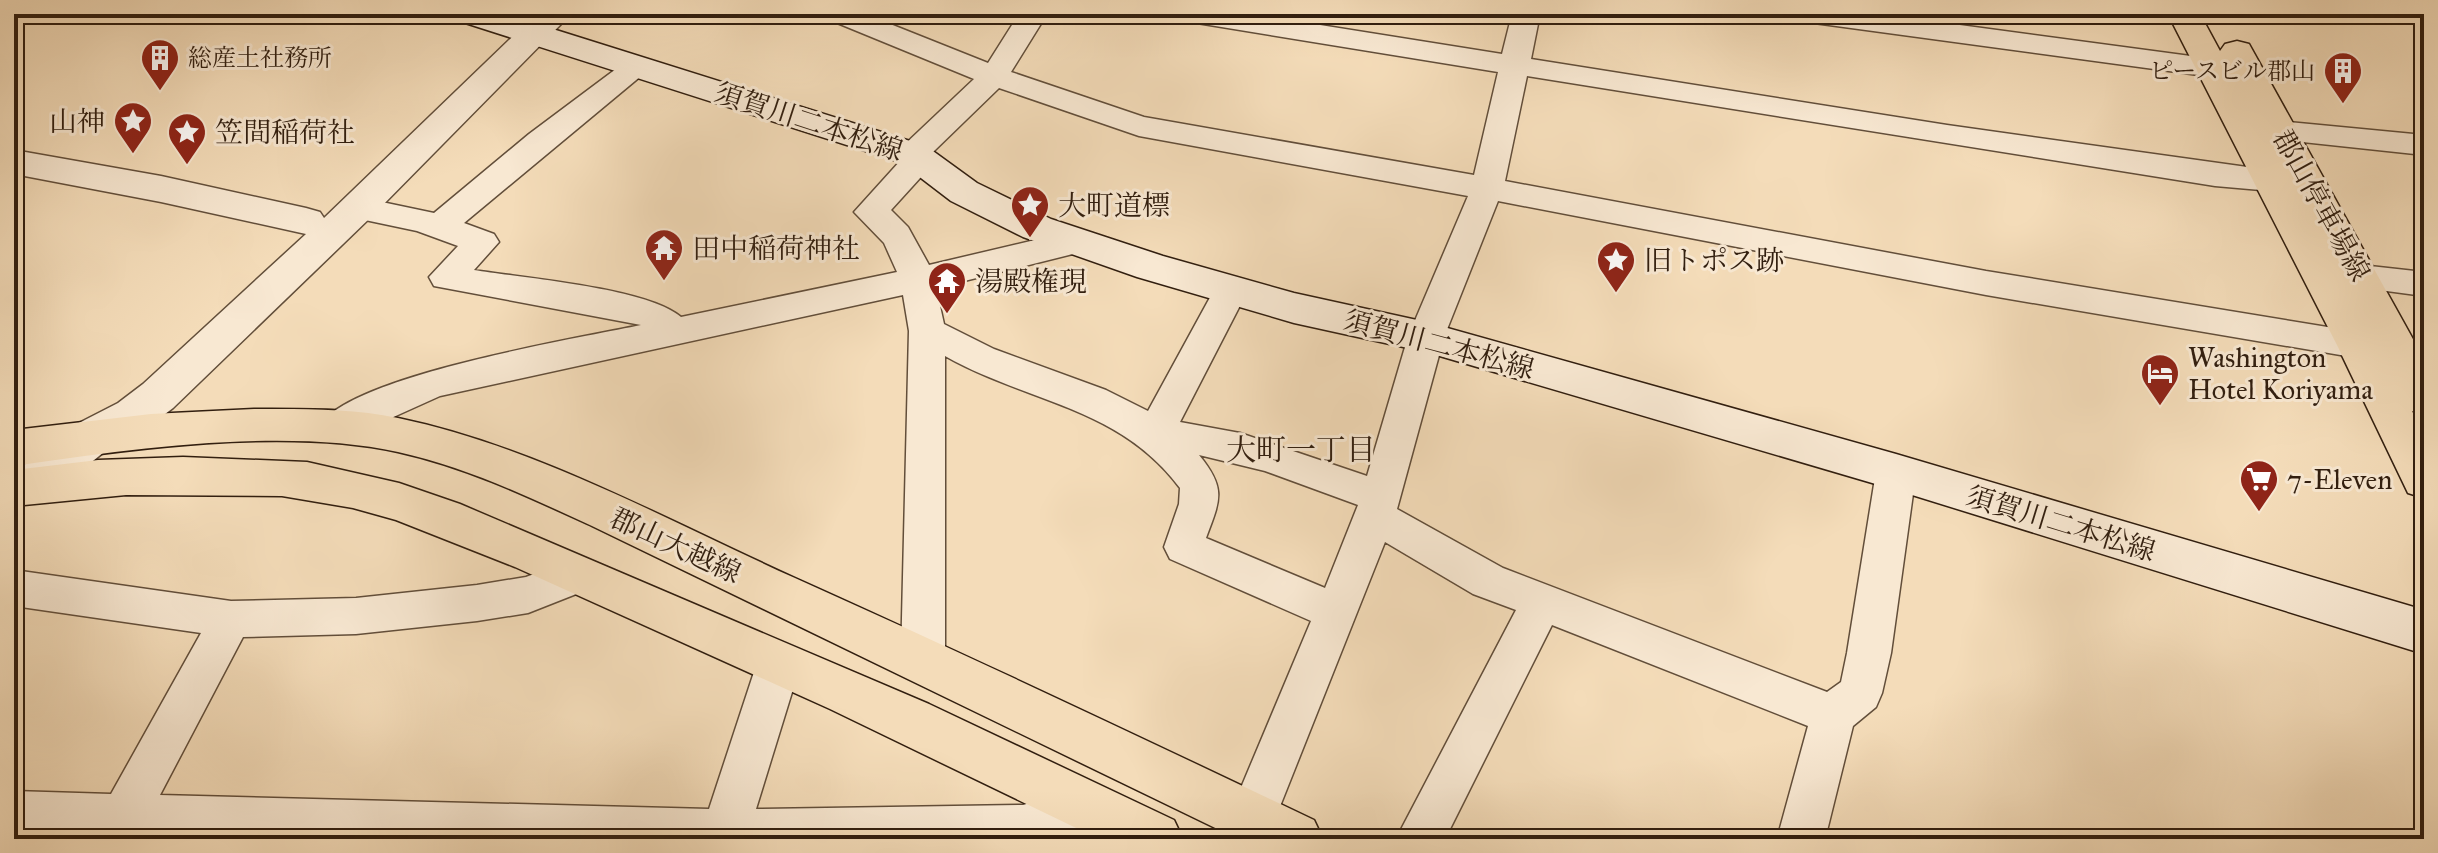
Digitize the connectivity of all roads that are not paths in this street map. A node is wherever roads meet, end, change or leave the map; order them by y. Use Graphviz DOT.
graph roads {
  1 [pos="471,14"];
  2 [pos="840,14"];
  3 [pos="1033,14"];
  4 [pos="1197,14"];
  5 [pos="1526,14"];
  6 [pos="1814,14"];
  7 [pos="2184,14"];
  8 [pos="2216,14"];
  9 [pos="531,22"];
  10 [pos="1516,65"];
  11 [pos="638,66"];
  12 [pos="2213,68"];
  13 [pos="994,76"];
  14 [pos="2262,130"];
  15 [pos="2424,145"];
  16 [pos="916,157"];
  17 [pos="14,162"];
  18 [pos="2272,180"];
  19 [pos="1487,188"];
  20 [pos="358,208"];
  21 [pos="306,221"];
  22 [pos="439,227"];
  23 [pos="1077,242"];
  24 [pos="2361,277"];
  25 [pos="919,280"];
  26 [pos="2424,284"];
  27 [pos="1231,290"];
  28 [pos="927,331"];
  29 [pos="676,333"];
  30 [pos="1426,337"];
  31 [pos="2358,345"];
  32 [pos="2424,398"];
  33 [pos="338,427"];
  34 [pos="93,436"];
  35 [pos="1154,436"];
  36 [pos="1896,472"];
  37 [pos="2424,480"];
  38 [pos="18,481"];
  39 [pos="1378,506"];
  40 [pos="579,575"];
  41 [pos="14,588"];
  42 [pos="1542,602"];
  43 [pos="1336,612"];
  44 [pos="231,619"];
  45 [pos="2424,632"];
  46 [pos="923,659"];
  47 [pos="779,663"];
  48 [pos="1833,715"];
  49 [pos="1091,806"];
  50 [pos="14,814"];
  51 [pos="117,829"];
  52 [pos="1261,832"];
  53 [pos="724,836"];
  54 [pos="1155,839"];
  55 [pos="1420,839"];
  56 [pos="1801,839"];
  1 -- 9 [label="main road, 須賀川二本松線"];
  2 -- 13 [label="street"];
  3 -- 13 [label="street"];
  4 -- 10 [label="street"];
  5 -- 10 [label="street"];
  6 -- 12 [label="street"];
  7 -- 12 [label="main road"];
  8 -- 14 [label="main road, 郡山停車場線"];
  9 -- 11 [label="main road, 須賀川二本松線"];
  9 -- 20 [label="main road"];
  9 -- 21 [label="main road"];
  10 -- 18 [label="street"];
  10 -- 19 [label="street"];
  11 -- 16 [label="main road, 須賀川二本松線"];
  11 -- 22 [label="street"];
  12 -- 14 [label="main road"];
  13 -- 16 [label="street"];
  13 -- 19 [label="street"];
  14 -- 15 [label="street"];
  14 -- 18 [label="main road"];
  14 -- 24 [label="main road, 郡山停車場線"];
  16 -- 23 [label="main road, 須賀川二本松線"];
  16 -- 25 [label="street"];
  17 -- 21 [label="main road"];
  18 -- 31 [label="main road"];
  19 -- 30 [label="street"];
  19 -- 31 [label="street"];
  20 -- 22 [label="street"];
  20 -- 34 [label="main road"];
  21 -- 34 [label="main road"];
  22 -- 29 [label="street"];
  23 -- 25 [label="street"];
  23 -- 27 [label="main road, 須賀川二本松線"];
  24 -- 26 [label="street"];
  24 -- 32 [label="main road, 郡山停車場線"];
  25 -- 28 [label="street"];
  25 -- 29 [label="street"];
  27 -- 30 [label="main road, 須賀川二本松線"];
  27 -- 35 [label="street"];
  28 -- 35 [label="street"];
  28 -- 46 [label="street"];
  29 -- 33 [label="street"];
  30 -- 36 [label="main road, 須賀川二本松線"];
  30 -- 39 [label="street"];
  31 -- 37 [label="main road"];
  33 -- 34 [label="main road, 郡山大越線"];
  33 -- 46 [label="main road, 郡山大越線"];
  34 -- 38 [label="main road"];
  35 -- 39 [label="street"];
  35 -- 43 [label="street"];
  36 -- 45 [label="main road, 須賀川二本松線"];
  36 -- 48 [label="street"];
  38 -- 40 [label="main road"];
  39 -- 42 [label="street"];
  39 -- 43 [label="street"];
  40 -- 44 [label="street"];
  40 -- 47 [label="main road"];
  41 -- 44 [label="street"];
  42 -- 48 [label="street"];
  42 -- 55 [label="street"];
  43 -- 52 [label="street"];
  44 -- 51 [label="street"];
  46 -- 52 [label="main road, 郡山大越線"];
  47 -- 49 [label="main road"];
  47 -- 53 [label="street"];
  48 -- 56 [label="street"];
  49 -- 53 [label="street"];
  49 -- 54 [label="main road"];
  50 -- 51 [label="street"];
  51 -- 53 [label="street"];
}
